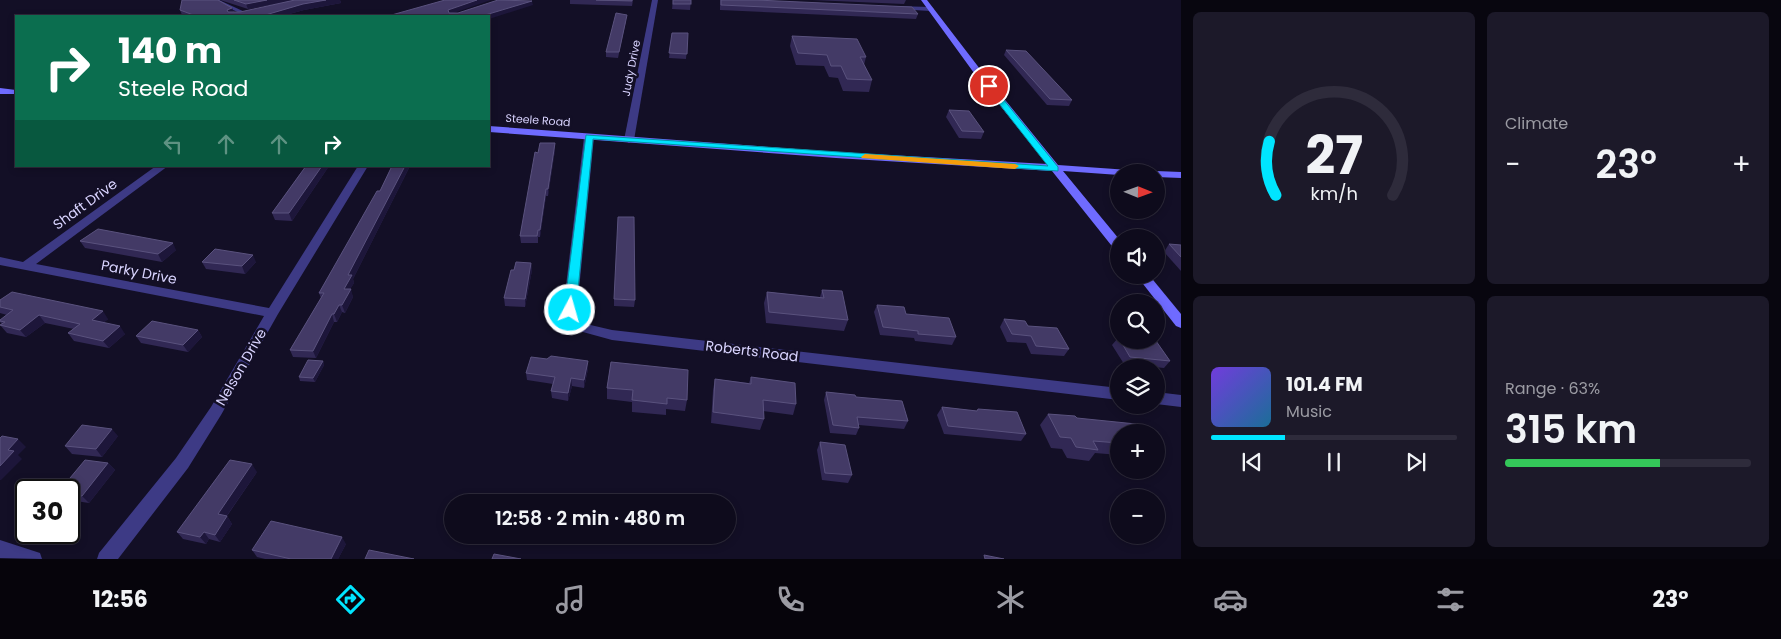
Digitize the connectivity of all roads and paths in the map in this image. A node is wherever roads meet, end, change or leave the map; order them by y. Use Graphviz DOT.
graph roads {
  1 [pos="214,0"];
  2 [pos="655,0"];
  3 [pos="924,0"];
  4 [pos="884,7"];
  5 [pos="931,8"];
  6 [pos="252,12"];
  7 [pos="244,14"];
  8 [pos="239,15"];
  9 [pos="0,91"];
  10 [pos="15,92"];
  11 [pos="490,129"];
  12 [pos="589,137"];
  13 [pos="629,140"];
  14 [pos="162,167"];
  15 [pos="362,167"];
  16 [pos="1055,169"];
  17 [pos="1110,171"];
  18 [pos="1165,175"];
  19 [pos="1181,176"];
  20 [pos="1110,236"];
  21 [pos="0,261"];
  22 [pos="25,266"];
  23 [pos="1149,284"];
  24 [pos="272,313"];
  25 [pos="1181,324"];
  26 [pos="1110,393"];
  27 [pos="1165,399"];
  28 [pos="1181,401"];
  29 [pos="0,549"];
  30 [pos="32,559"];
  31 [pos="106,559"];
  1 -- 7 [label="street"];
  2 -- 13 [label="street, Judy Drive"];
  3 -- 5 [label="street"];
  4 -- 5 [label="street"];
  5 -- 16 [label="street"];
  6 -- 7 [label="street"];
  7 -- 8 [label="street"];
  9 -- 10 [label="street"];
  11 -- 12 [label="street, Steele Road"];
  12 -- 13 [label="street, Steele Road"];
  12 -- 26 [label="street, Roberts Road"];
  13 -- 16 [label="street, Steele Road"];
  14 -- 22 [label="street, Shaft Drive"];
  15 -- 24 [label="street, Nelson Drive"];
  16 -- 17 [label="street, Steele Road"];
  16 -- 20 [label="street"];
  18 -- 19 [label="street"];
  21 -- 22 [label="street, Parky Drive"];
  22 -- 24 [label="street, Parky Drive"];
  23 -- 25 [label="street"];
  24 -- 31 [label="street, Nelson Drive"];
  27 -- 28 [label="street"];
  29 -- 30 [label="street"];
}
